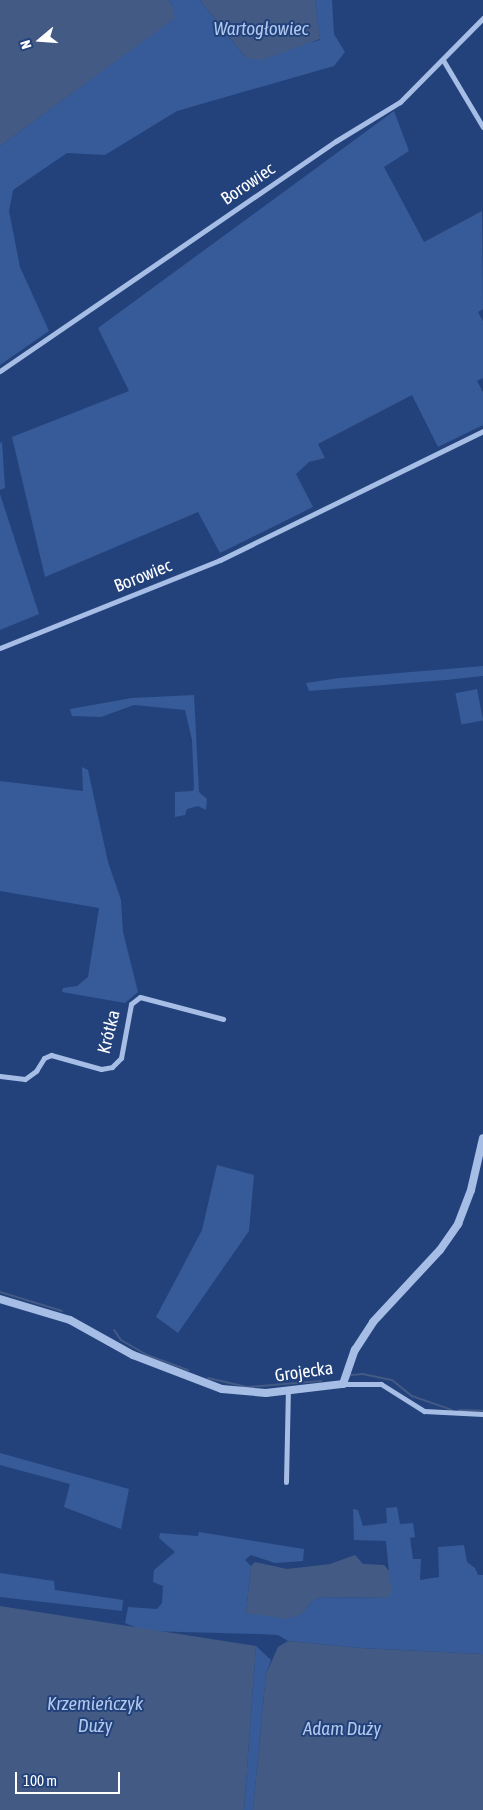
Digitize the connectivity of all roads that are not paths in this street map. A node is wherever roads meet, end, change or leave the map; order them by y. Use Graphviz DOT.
graph roads {
  1 [pos="483,18"];
  2 [pos="442,60"];
  3 [pos="483,127"];
  4 [pos="0,371"];
  5 [pos="483,431"];
  6 [pos="0,648"];
  7 [pos="223,1019"];
  8 [pos="0,1076"];
  9 [pos="483,1138"];
  10 [pos="0,1299"];
  11 [pos="342,1384"];
  12 [pos="288,1390"];
  13 [pos="483,1414"];
  14 [pos="286,1482"];
  1 -- 2 [label="street, Borowiec"];
  2 -- 3 [label="street"];
  2 -- 4 [label="street, Borowiec"];
  5 -- 6 [label="street, Borowiec"];
  7 -- 8 [label="street, Krótka"];
  9 -- 11 [label="street, Grojecka"];
  10 -- 12 [label="street, Grojecka"];
  11 -- 12 [label="street, Grojecka"];
  11 -- 13 [label="street"];
  12 -- 14 [label="street"];
}
